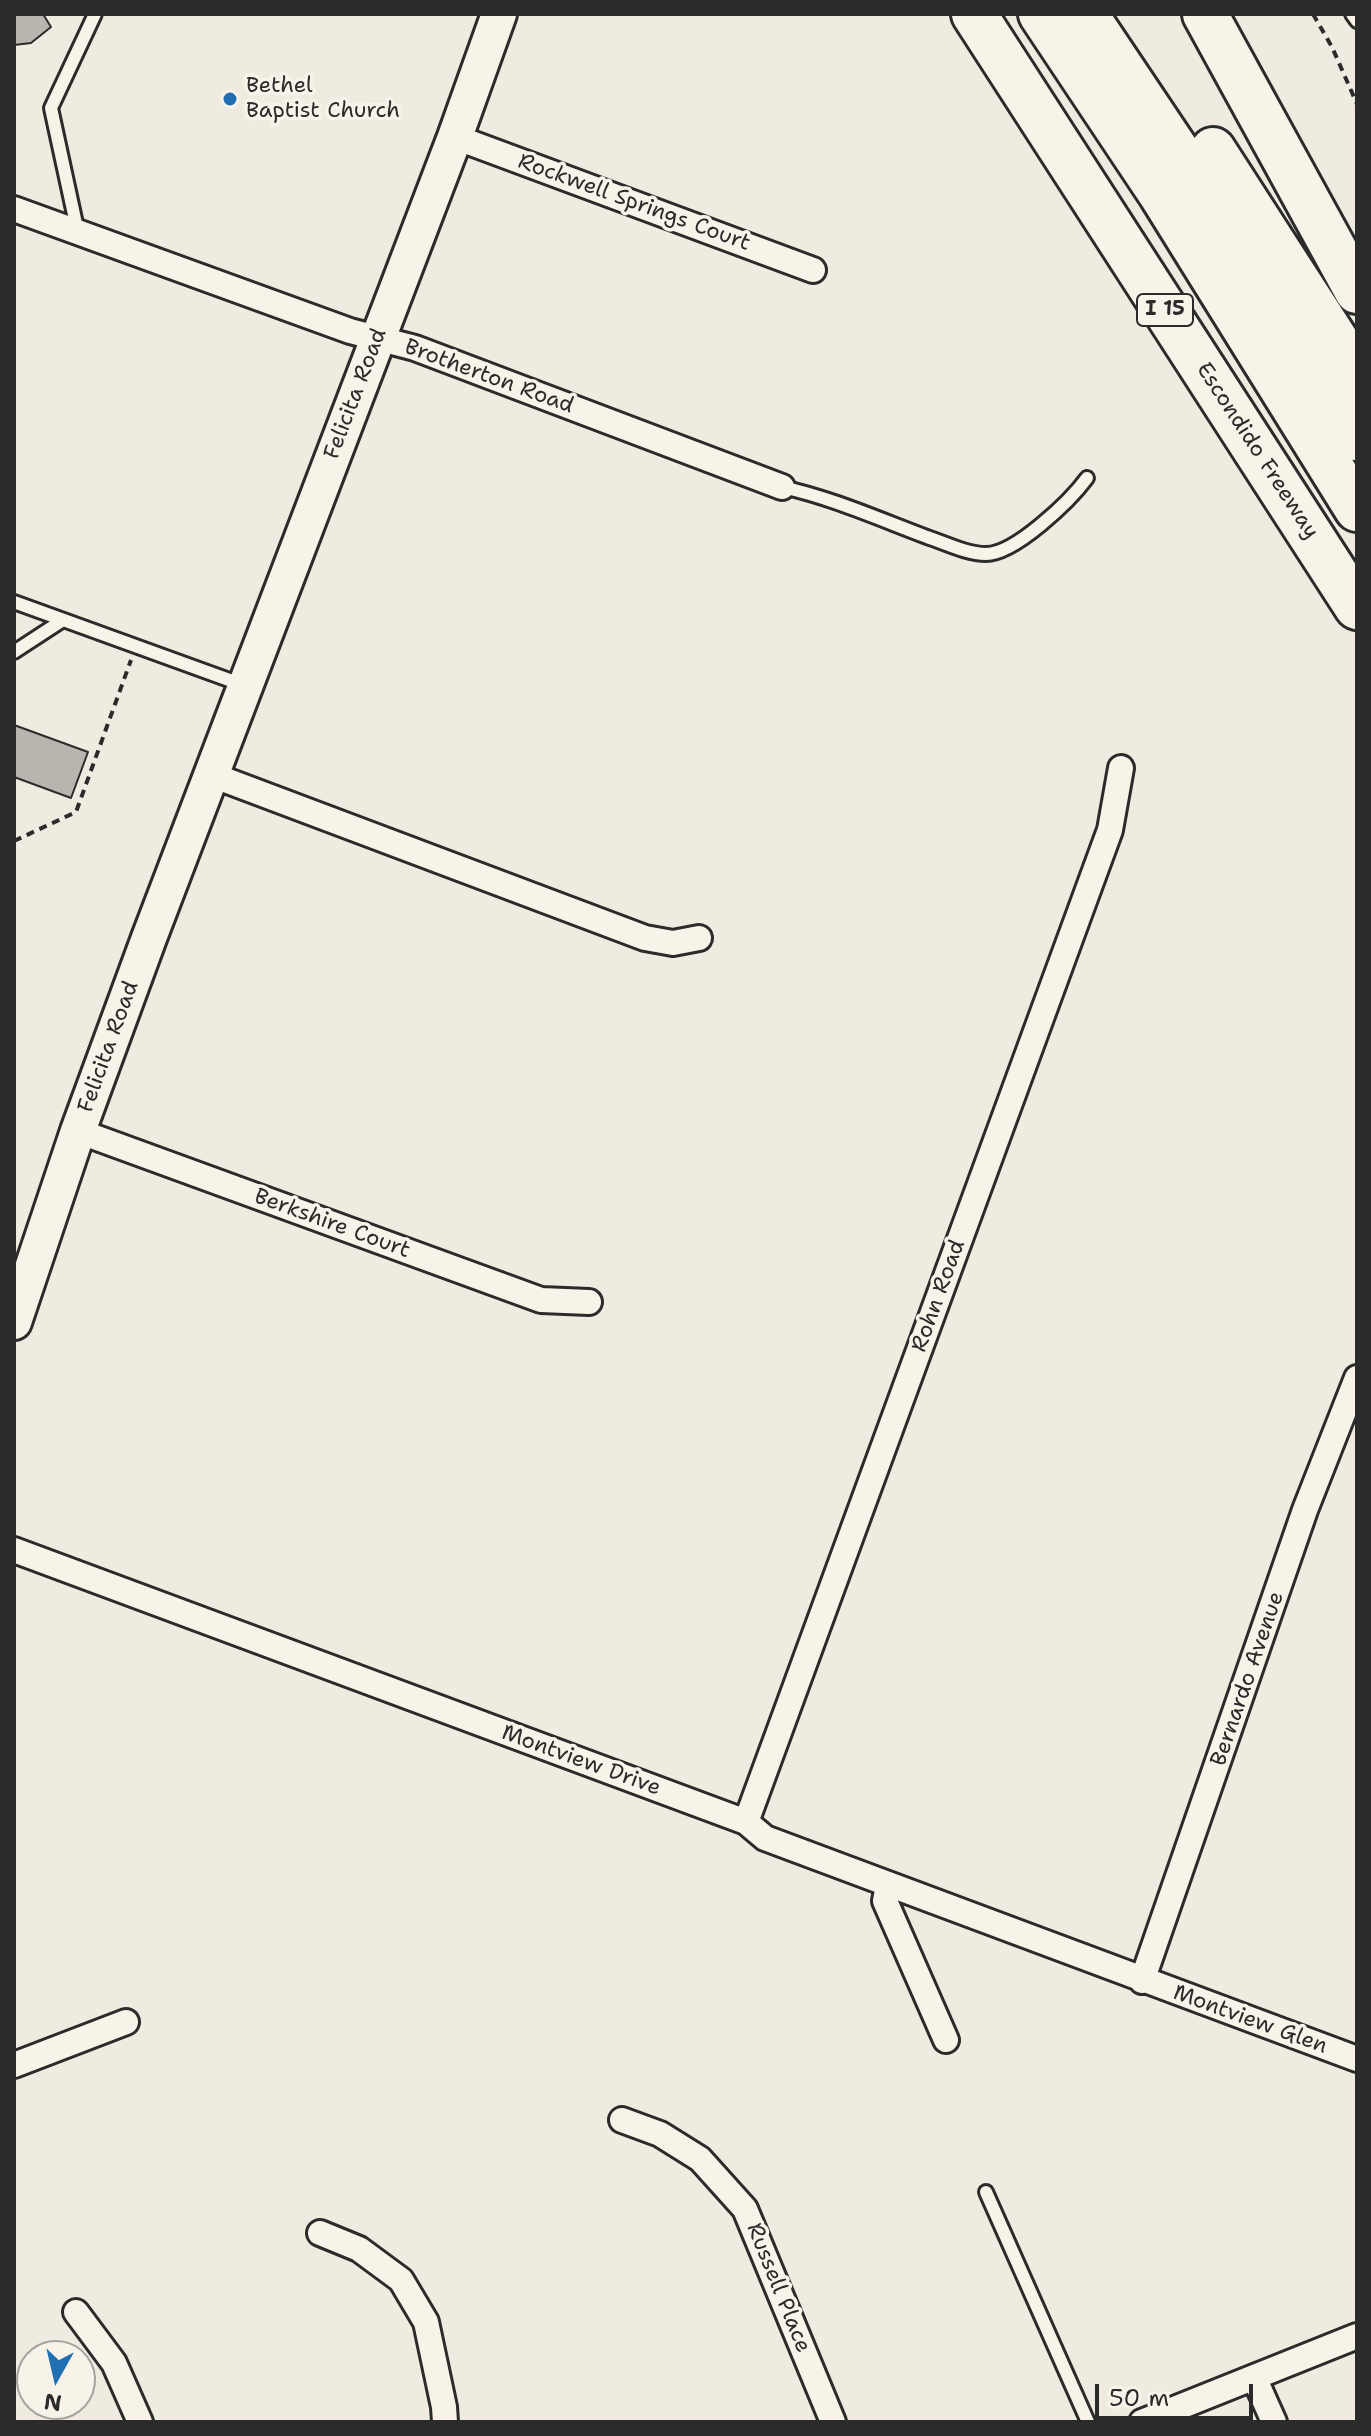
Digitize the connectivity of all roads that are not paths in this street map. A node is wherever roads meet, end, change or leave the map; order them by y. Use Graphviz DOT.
graph roads {
  1 [pos="95,14"];
  2 [pos="499,14"];
  3 [pos="974,14"];
  4 [pos="1041,14"];
  5 [pos="1085,14"];
  6 [pos="1121,14"];
  7 [pos="1205,14"];
  8 [pos="1352,14"];
  9 [pos="1357,21"];
  10 [pos="455,137"];
  11 [pos="14,209"];
  12 [pos="78,233"];
  13 [pos="813,270"];
  14 [pos="1357,291"];
  15 [pos="378,338"];
  16 [pos="1357,373"];
  17 [pos="1357,438"];
  18 [pos="1087,478"];
  19 [pos="782,487"];
  20 [pos="1357,509"];
  21 [pos="14,602"];
  22 [pos="1357,607"];
  23 [pos="63,620"];
  24 [pos="14,652"];
  25 [pos="246,687"];
  26 [pos="1121,768"];
  27 [pos="212,775"];
  28 [pos="699,938"];
  29 [pos="78,1131"];
  30 [pos="589,1302"];
  31 [pos="14,1322"];
  32 [pos="1357,1378"];
  33 [pos="14,1550"];
  34 [pos="746,1822"];
  35 [pos="888,1885"];
  36 [pos="1142,1981"];
  37 [pos="126,2022"];
  38 [pos="946,2040"];
  39 [pos="1357,2059"];
  40 [pos="14,2065"];
  41 [pos="622,2120"];
  42 [pos="986,2192"];
  43 [pos="320,2233"];
  44 [pos="76,2312"];
  45 [pos="1357,2336"];
  46 [pos="1254,2377"];
  47 [pos="140,2422"];
  48 [pos="445,2422"];
  49 [pos="833,2422"];
  50 [pos="1088,2422"];
  51 [pos="1142,2422"];
  52 [pos="1274,2422"];
  1 -- 12 [label="lane"];
  2 -- 10 [label="main road, Felicita Road"];
  3 -- 22 [label="highway, Escondido Freeway / I 15"];
  4 -- 20 [label="highway"];
  5 -- 17 [label="highway"];
  6 -- 16 [label="highway"];
  7 -- 14 [label="highway"];
  8 -- 9 [label="lane"];
  10 -- 13 [label="street, Rockwell Springs Court"];
  10 -- 15 [label="main road, Felicita Road"];
  11 -- 12 [label="street, Brotherton Road"];
  12 -- 15 [label="street, Brotherton Road"];
  15 -- 19 [label="street, Brotherton Road"];
  15 -- 25 [label="main road, Felicita Road"];
  18 -- 19 [label="lane"];
  21 -- 23 [label="lane"];
  23 -- 24 [label="lane"];
  23 -- 25 [label="lane"];
  25 -- 27 [label="main road, Felicita Road"];
  26 -- 34 [label="street, Rohn Road"];
  27 -- 28 [label="street"];
  27 -- 29 [label="main road, Felicita Road"];
  29 -- 30 [label="street, Berkshire Court"];
  29 -- 31 [label="main road, Felicita Road"];
  32 -- 36 [label="street, Bernardo Avenue"];
  33 -- 34 [label="street, Montview Drive"];
  34 -- 35 [label="street, Montview Drive"];
  35 -- 36 [label="street, Montview Drive"];
  35 -- 38 [label="street"];
  36 -- 39 [label="street, Montview Glen"];
  37 -- 40 [label="street"];
  41 -- 49 [label="street, Russell Place"];
  42 -- 50 [label="lane"];
  43 -- 48 [label="street"];
  44 -- 47 [label="street"];
  45 -- 46 [label="street"];
  46 -- 51 [label="street"];
  46 -- 52 [label="street"];
}
